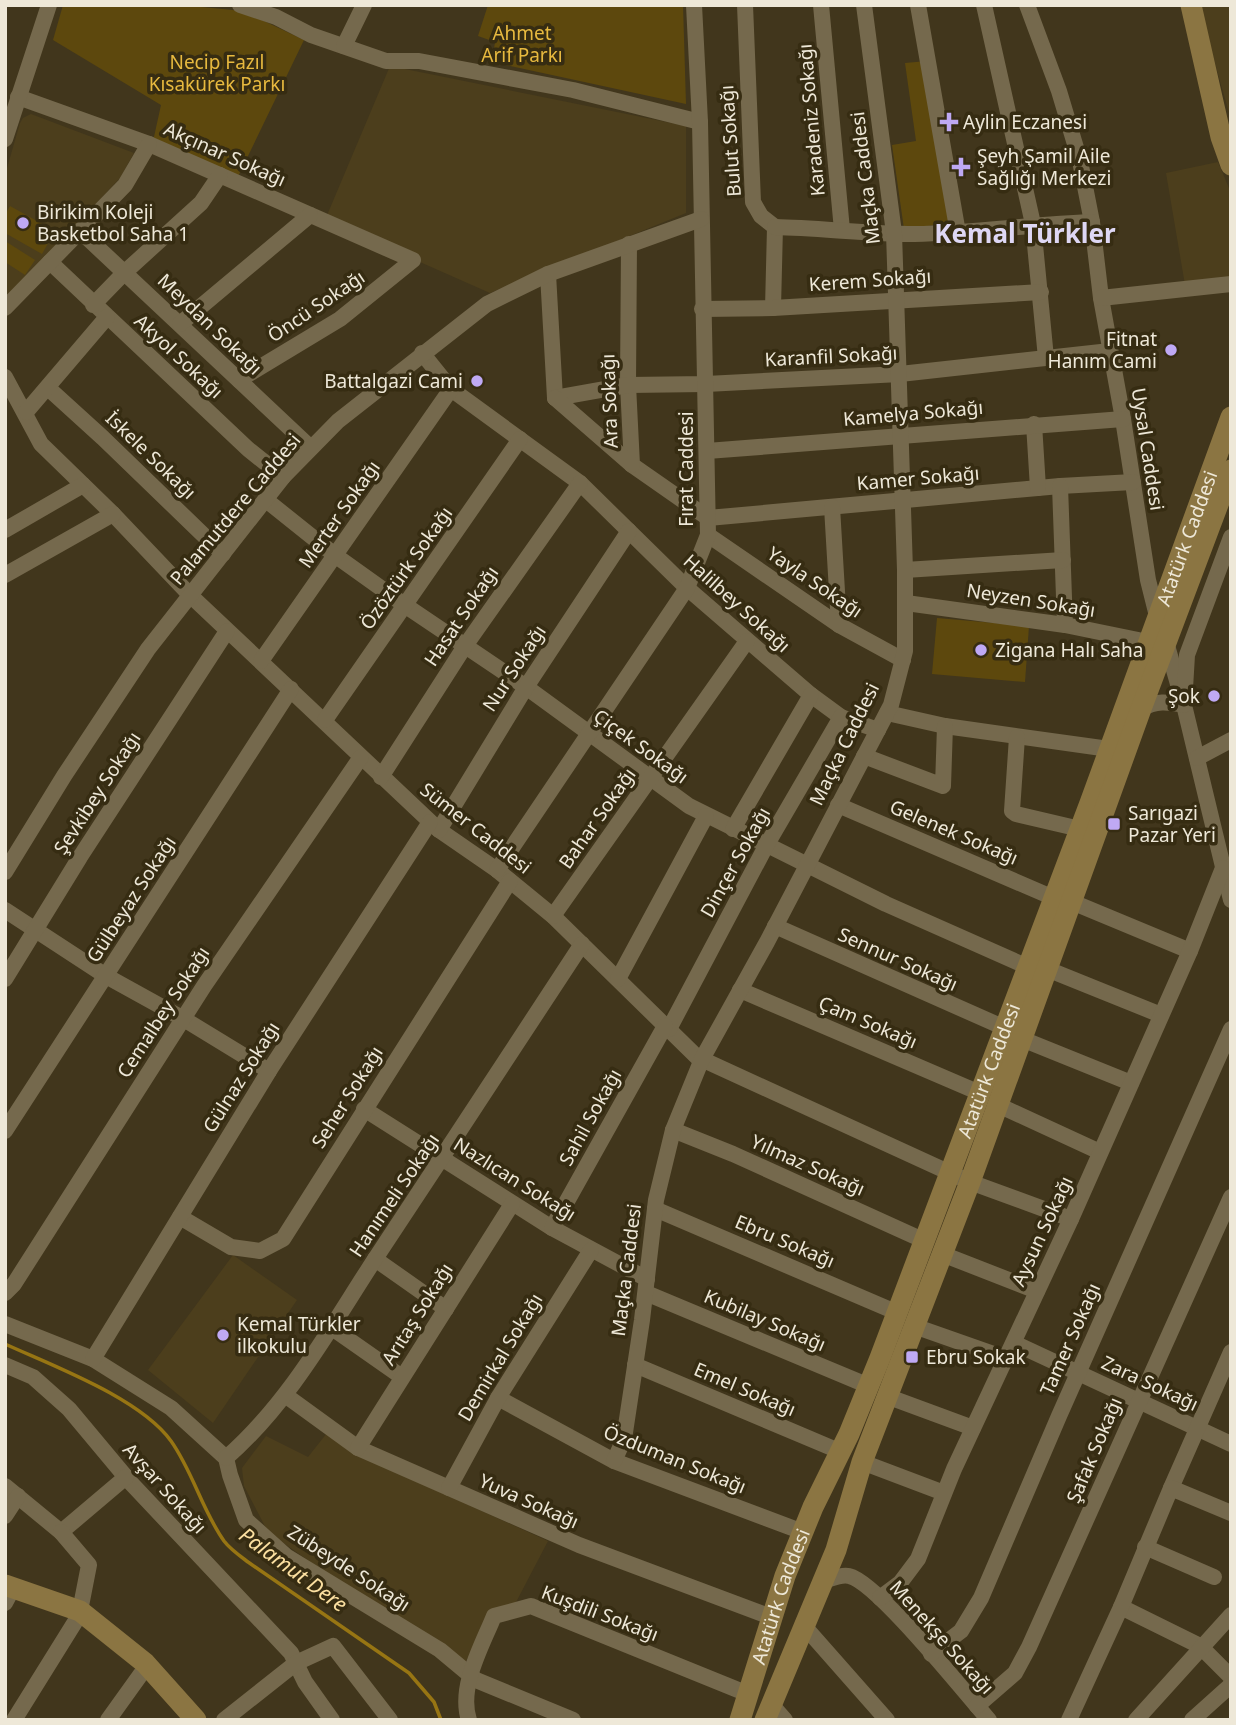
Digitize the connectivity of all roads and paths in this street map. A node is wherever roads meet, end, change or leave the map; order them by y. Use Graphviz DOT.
graph roads {
  1 [pos="49,5"];
  2 [pos="240,5"];
  3 [pos="364,5"];
  4 [pos="694,5"];
  5 [pos="745,5"];
  6 [pos="821,5"];
  7 [pos="864,5"];
  8 [pos="918,5"];
  9 [pos="984,5"];
  10 [pos="1027,5"];
  11 [pos="1191,5"];
  12 [pos="278,11"];
  13 [pos="344,46"];
  14 [pos="18,97"];
  15 [pos="700,122"];
  16 [pos="5,139"];
  17 [pos="149,144"];
  18 [pos="1231,165"];
  19 [pos="220,175"];
  20 [pos="310,215"];
  21 [pos="701,219"];
  22 [pos="1092,222"];
  23 [pos="1033,224"];
  24 [pos="775,227"];
  25 [pos="842,230"];
  26 [pos="80,231"];
  27 [pos="894,233"];
  28 [pos="958,233"];
  29 [pos="629,244"];
  30 [pos="412,260"];
  31 [pos="50,262"];
  32 [pos="125,272"];
  33 [pos="548,274"];
  34 [pos="1231,284"];
  35 [pos="1041,292"];
  36 [pos="1101,298"];
  37 [pos="896,299"];
  38 [pos="93,305"];
  39 [pos="774,307"];
  40 [pos="5,308"];
  41 [pos="702,309"];
  42 [pos="107,317"];
  43 [pos="180,324"];
  44 [pos="1110,351"];
  45 [pos="422,353"];
  46 [pos="1046,358"];
  47 [pos="900,374"];
  48 [pos="5,377"];
  49 [pos="239,380"];
  50 [pos="706,384"];
  51 [pos="628,385"];
  52 [pos="48,388"];
  53 [pos="451,389"];
  54 [pos="555,398"];
  55 [pos="26,412"];
  56 [pos="1231,417"];
  57 [pos="1123,419"];
  58 [pos="1034,424"];
  59 [pos="901,434"];
  60 [pos="520,439"];
  61 [pos="311,448"];
  62 [pos="708,451"];
  63 [pos="632,465"];
  64 [pos="1231,470"];
  65 [pos="283,477"];
  66 [pos="580,482"];
  67 [pos="1133,482"];
  68 [pos="83,485"];
  69 [pos="1060,486"];
  70 [pos="1038,488"];
  71 [pos="266,500"];
  72 [pos="903,501"];
  73 [pos="832,508"];
  74 [pos="113,514"];
  75 [pos="708,517"];
  76 [pos="5,530"];
  77 [pos="629,531"];
  78 [pos="708,535"];
  79 [pos="1231,537"];
  80 [pos="223,554"];
  81 [pos="336,556"];
  82 [pos="1063,560"];
  83 [pos="905,570"];
  84 [pos="5,575"];
  85 [pos="1190,580"];
  86 [pos="1158,584"];
  87 [pos="687,589"];
  88 [pos="190,595"];
  89 [pos="906,603"];
  90 [pos="405,606"];
  91 [pos="839,625"];
  92 [pos="1065,625"];
  93 [pos="227,631"];
  94 [pos="747,641"];
  95 [pos="1158,643"];
  96 [pos="465,646"];
  97 [pos="903,660"];
  98 [pos="261,661"];
  99 [pos="526,687"];
  100 [pos="291,689"];
  101 [pos="811,695"];
  102 [pos="1184,705"];
  103 [pos="1141,709"];
  104 [pos="887,713"];
  105 [pos="841,717"];
  106 [pos="325,720"];
  107 [pos="945,726"];
  108 [pos="878,730"];
  109 [pos="589,734"];
  110 [pos="1017,737"];
  111 [pos="1231,740"];
  112 [pos="1109,749"];
  113 [pos="864,756"];
  114 [pos="361,757"];
  115 [pos="1197,758"];
  116 [pos="381,776"];
  117 [pos="650,779"];
  118 [pos="838,805"];
  119 [pos="706,816"];
  120 [pos="435,826"];
  121 [pos="1080,828"];
  122 [pos="733,829"];
  123 [pos="766,846"];
  124 [pos="806,866"];
  125 [pos="1223,869"];
  126 [pos="5,872"];
  127 [pos="504,876"];
  128 [pos="1063,900"];
  129 [pos="1231,900"];
  130 [pos="5,910"];
  131 [pos="553,916"];
  132 [pos="775,926"];
  133 [pos="36,930"];
  134 [pos="582,944"];
  135 [pos="1190,951"];
  136 [pos="1037,968"];
  137 [pos="106,976"];
  138 [pos="5,979"];
  139 [pos="618,979"];
  140 [pos="740,990"];
  141 [pos="1161,1015"];
  142 [pos="182,1018"];
  143 [pos="667,1028"];
  144 [pos="1231,1029"];
  145 [pos="1014,1034"];
  146 [pos="702,1059"];
  147 [pos="269,1071"];
  148 [pos="1130,1083"];
  149 [pos="989,1099"];
  150 [pos="364,1109"];
  151 [pos="673,1130"];
  152 [pos="5,1131"];
  153 [pos="1100,1152"];
  154 [pos="443,1159"];
  155 [pos="960,1178"];
  156 [pos="1231,1197"];
  157 [pos="512,1204"];
  158 [pos="655,1209"];
  159 [pos="180,1217"];
  160 [pos="1071,1219"];
  161 [pos="552,1228"];
  162 [pos="925,1241"];
  163 [pos="591,1250"];
  164 [pos="942,1254"];
  165 [pos="375,1259"];
  166 [pos="646,1286"];
  167 [pos="1037,1291"];
  168 [pos="5,1293"];
  169 [pos="446,1309"];
  170 [pos="906,1319"];
  171 [pos="5,1324"];
  172 [pos="332,1328"];
  173 [pos="1014,1343"];
  174 [pos="1231,1352"];
  175 [pos="1005,1357"];
  176 [pos="93,1359"];
  177 [pos="5,1365"];
  178 [pos="635,1365"];
  179 [pos="1227,1370"];
  180 [pos="1078,1373"];
  181 [pos="402,1377"];
  182 [pos="869,1386"];
  183 [pos="285,1395"];
  184 [pos="889,1396"];
  185 [pos="498,1398"];
  186 [pos="1139,1401"];
  187 [pos="973,1428"];
  188 [pos="1197,1428"];
  189 [pos="1231,1444"];
  190 [pos="358,1448"];
  191 [pos="839,1451"];
  192 [pos="226,1458"];
  193 [pos="614,1461"];
  194 [pos="862,1462"];
  195 [pos="126,1477"];
  196 [pos="449,1488"];
  197 [pos="1171,1488"];
  198 [pos="12,1491"];
  199 [pos="944,1493"];
  200 [pos="813,1507"];
  201 [pos="1231,1513"];
  202 [pos="5,1516"];
  203 [pos="845,1519"];
  204 [pos="61,1532"];
  205 [pos="803,1532"];
  206 [pos="1145,1547"];
  207 [pos="1214,1577"];
  208 [pos="823,1581"];
  209 [pos="781,1589"];
  210 [pos="7,1595"];
  211 [pos="880,1598"];
  212 [pos="1121,1607"];
  213 [pos="1231,1615"];
  214 [pos="78,1617"];
  215 [pos="771,1617"];
  216 [pos="808,1619"];
  217 [pos="1200,1646"];
  218 [pos="931,1654"];
  219 [pos="296,1663"];
  220 [pos="141,1674"];
  221 [pos="470,1674"];
  222 [pos="1231,1677"];
  223 [pos="1231,1685"];
  224 [pos="748,1694"];
  225 [pos="977,1706"];
  226 [pos="774,1714"];
  227 [pos="10,1719"];
  228 [pos="108,1720"];
  229 [pos="183,1720"];
  230 [pos="196,1720"];
  231 [pos="224,1720"];
  232 [pos="332,1720"];
  233 [pos="390,1720"];
  234 [pos="469,1720"];
  235 [pos="573,1720"];
  236 [pos="740,1720"];
  237 [pos="887,1720"];
  238 [pos="989,1720"];
  239 [pos="1069,1720"];
  240 [pos="1136,1720"];
  241 [pos="1192,1720"];
  1 -- 14 [label="street"];
  2 -- 12 [label="street"];
  3 -- 13 [label="street"];
  4 -- 15 [label="street, Fırat Caddesi"];
  5 -- 24 [label="street, Bulut Sokağı"];
  6 -- 25 [label="street, Karadeniz Sokağı"];
  7 -- 27 [label="street, Maçka Caddesi"];
  8 -- 28 [label="street"];
  9 -- 23 [label="street"];
  10 -- 22 [label="street, Uysal Caddesi"];
  11 -- 18 [label="main road"];
  12 -- 13 [label="street"];
  13 -- 15 [label="street"];
  14 -- 16 [label="street"];
  14 -- 17 [label="street, Akçınar Sokağı"];
  15 -- 21 [label="street, Fırat Caddesi"];
  17 -- 19 [label="street, Akçınar Sokağı"];
  17 -- 26 [label="street"];
  19 -- 20 [label="street, Akçınar Sokağı"];
  19 -- 32 [label="street"];
  20 -- 30 [label="street, Akçınar Sokağı"];
  20 -- 43 [label="street"];
  21 -- 29 [label="street, Palamutdere Caddesi"];
  21 -- 41 [label="street, Fırat Caddesi"];
  22 -- 23 [label="street"];
  22 -- 36 [label="street, Uysal Caddesi"];
  23 -- 28 [label="street"];
  23 -- 35 [label="street"];
  24 -- 25 [label="street"];
  24 -- 39 [label="street"];
  25 -- 27 [label="street"];
  26 -- 31 [label="street"];
  26 -- 32 [label="street, Meydan Sokağı"];
  27 -- 28 [label="street"];
  27 -- 37 [label="street, Maçka Caddesi"];
  29 -- 33 [label="street, Palamutdere Caddesi"];
  29 -- 51 [label="street, Ara Sokağı"];
  30 -- 49 [label="street, Öncü Sokağı"];
  31 -- 38 [label="street, Akyol Sokağı"];
  31 -- 40 [label="street"];
  32 -- 38 [label="street"];
  32 -- 43 [label="street, Meydan Sokağı"];
  33 -- 45 [label="street, Palamutdere Caddesi"];
  33 -- 54 [label="street"];
  34 -- 36 [label="street"];
  35 -- 37 [label="street, Kerem Sokağı"];
  35 -- 46 [label="street"];
  36 -- 44 [label="street, Uysal Caddesi"];
  37 -- 39 [label="street, Kerem Sokağı"];
  37 -- 47 [label="street, Maçka Caddesi"];
  38 -- 42 [label="street, Akyol Sokağı"];
  39 -- 41 [label="street, Kerem Sokağı"];
  41 -- 50 [label="street, Fırat Caddesi"];
  42 -- 52 [label="street"];
  42 -- 65 [label="street, Akyol Sokağı"];
  43 -- 49 [label="street, Meydan Sokağı"];
  44 -- 46 [label="street, Karanfil Sokağı"];
  44 -- 57 [label="street, Uysal Caddesi"];
  45 -- 53 [label="street, Halilbey Sokağı"];
  45 -- 61 [label="street, Palamutdere Caddesi"];
  46 -- 47 [label="street, Karanfil Sokağı"];
  47 -- 50 [label="street, Karanfil Sokağı"];
  47 -- 59 [label="street, Maçka Caddesi"];
  48 -- 55 [label="street, Sümer Caddesi"];
  49 -- 61 [label="street, Meydan Sokağı"];
  50 -- 51 [label="street, Karanfil Sokağı"];
  50 -- 62 [label="street, Fırat Caddesi"];
  51 -- 54 [label="street, Karanfil Sokağı"];
  51 -- 63 [label="street, Ara Sokağı"];
  52 -- 55 [label="street"];
  52 -- 80 [label="street, İskele Sokağı"];
  53 -- 60 [label="street, Halilbey Sokağı"];
  53 -- 81 [label="street, Merter Sokağı"];
  54 -- 63 [label="street"];
  55 -- 68 [label="street, Sümer Caddesi"];
  56 -- 86 [label="main road, Atatürk Caddesi"];
  57 -- 58 [label="street, Kamelya Sokağı"];
  57 -- 67 [label="street, Uysal Caddesi"];
  58 -- 59 [label="street, Kamelya Sokağı"];
  58 -- 70 [label="street"];
  59 -- 62 [label="street, Kamelya Sokağı"];
  59 -- 72 [label="street, Maçka Caddesi"];
  60 -- 66 [label="street, Halilbey Sokağı"];
  60 -- 90 [label="street, Özöztürk Sokağı"];
  61 -- 65 [label="street, Palamutdere Caddesi"];
  62 -- 75 [label="street, Fırat Caddesi"];
  63 -- 75 [label="street, Ara Sokağı"];
  64 -- 85 [label="main road, Atatürk Caddesi"];
  65 -- 71 [label="street, Palamutdere Caddesi"];
  66 -- 77 [label="street, Halilbey Sokağı"];
  66 -- 96 [label="street, Hasat Sokağı"];
  67 -- 69 [label="street, Kamer Sokağı"];
  67 -- 86 [label="street, Uysal Caddesi"];
  68 -- 74 [label="street, Sümer Caddesi"];
  68 -- 76 [label="street"];
  69 -- 70 [label="street, Kamer Sokağı"];
  69 -- 82 [label="street"];
  70 -- 72 [label="street, Kamer Sokağı"];
  71 -- 80 [label="street, Palamutdere Caddesi"];
  71 -- 81 [label="street, Çiçek Sokağı"];
  72 -- 73 [label="street, Kamer Sokağı"];
  72 -- 83 [label="street, Maçka Caddesi"];
  73 -- 75 [label="street, Kamer Sokağı"];
  73 -- 91 [label="street"];
  74 -- 84 [label="street"];
  74 -- 88 [label="street, Sümer Caddesi"];
  75 -- 78 [label="street, Fırat Caddesi"];
  77 -- 87 [label="street, Halilbey Sokağı"];
  77 -- 99 [label="street, Nur Sokağı"];
  78 -- 87 [label="street, Fırat Caddesi"];
  78 -- 91 [label="street, Yayla Sokağı"];
  79 -- 102 [label="street"];
  80 -- 88 [label="street, Palamutdere Caddesi"];
  81 -- 90 [label="street, Çiçek Sokağı"];
  81 -- 98 [label="street, Merter Sokağı"];
  82 -- 83 [label="street"];
  82 -- 92 [label="street"];
  83 -- 89 [label="street, Maçka Caddesi"];
  85 -- 86 [label="main road"];
  85 -- 95 [label="main road, Atatürk Caddesi"];
  86 -- 95 [label="main road, Atatürk Caddesi"];
  87 -- 94 [label="street, Halilbey Sokağı"];
  87 -- 109 [label="street, Fırat Caddesi"];
  88 -- 93 [label="street, Sümer Caddesi"];
  88 -- 126 [label="street, Palamutdere Caddesi"];
  89 -- 92 [label="street, Neyzen Sokağı"];
  89 -- 97 [label="street, Maçka Caddesi"];
  90 -- 96 [label="street, Çiçek Sokağı"];
  90 -- 106 [label="street, Özöztürk Sokağı"];
  91 -- 97 [label="street, Yayla Sokağı"];
  92 -- 95 [label="street, Neyzen Sokağı"];
  93 -- 98 [label="street, Sümer Caddesi"];
  93 -- 133 [label="street, Şevkibey Sokağı"];
  94 -- 101 [label="street, Halilbey Sokağı"];
  94 -- 117 [label="street, Bahar Sokağı"];
  95 -- 102 [label="street"];
  95 -- 103 [label="main road, Atatürk Caddesi"];
  95 -- 112 [label="main road, Atatürk Caddesi"];
  96 -- 99 [label="street, Çiçek Sokağı"];
  96 -- 116 [label="street, Hasat Sokağı"];
  97 -- 104 [label="street, Maçka Caddesi"];
  98 -- 100 [label="street, Sümer Caddesi"];
  99 -- 109 [label="street, Çiçek Sokağı"];
  99 -- 120 [label="street, Nur Sokağı"];
  100 -- 106 [label="street, Sümer Caddesi"];
  100 -- 137 [label="street, Gülbeyaz Sokağı"];
  101 -- 105 [label="street, Halilbey Sokağı"];
  101 -- 122 [label="street"];
  102 -- 103 [label="street"];
  102 -- 115 [label="street"];
  103 -- 128 [label="main road, Atatürk Caddesi"];
  104 -- 107 [label="street"];
  104 -- 108 [label="street, Maçka Caddesi"];
  105 -- 108 [label="street, Halilbey Sokağı"];
  105 -- 123 [label="street, Dinçer Sokağı"];
  106 -- 114 [label="street, Sümer Caddesi"];
  107 -- 110 [label="street"];
  107 -- 113 [label="street"];
  108 -- 113 [label="street, Maçka Caddesi"];
  109 -- 117 [label="street, Çiçek Sokağı"];
  109 -- 127 [label="street, Fırat Caddesi"];
  110 -- 112 [label="street"];
  110 -- 121 [label="street"];
  111 -- 115 [label="street"];
  112 -- 121 [label="main road, Atatürk Caddesi"];
  113 -- 118 [label="street, Maçka Caddesi"];
  114 -- 116 [label="street, Sümer Caddesi"];
  114 -- 142 [label="street, Cemalbey Sokağı"];
  115 -- 125 [label="street"];
  116 -- 120 [label="street, Sümer Caddesi"];
  117 -- 119 [label="street, Çiçek Sokağı"];
  117 -- 131 [label="street, Bahar Sokağı"];
  118 -- 124 [label="street, Maçka Caddesi"];
  118 -- 128 [label="street, Gelenek Sokağı"];
  119 -- 122 [label="street, Çiçek Sokağı"];
  119 -- 139 [label="street"];
  120 -- 127 [label="street, Sümer Caddesi"];
  120 -- 147 [label="street, Gülnaz Sokağı"];
  121 -- 128 [label="main road, Atatürk Caddesi"];
  122 -- 123 [label="street, Çiçek Sokağı"];
  123 -- 124 [label="street, Çiçek Sokağı"];
  123 -- 143 [label="street, Dinçer Sokağı"];
  124 -- 132 [label="street, Maçka Caddesi"];
  124 -- 136 [label="street, Çiçek Sokağı"];
  125 -- 129 [label="street"];
  125 -- 135 [label="street, Aysun Sokağı"];
  127 -- 131 [label="street, Sümer Caddesi"];
  127 -- 150 [label="street, Seher Sokağı"];
  128 -- 135 [label="street, Gelenek Sokağı"];
  128 -- 136 [label="main road, Atatürk Caddesi"];
  130 -- 133 [label="street"];
  131 -- 134 [label="street, Sümer Caddesi"];
  132 -- 140 [label="street, Maçka Caddesi"];
  132 -- 145 [label="street, Sennur Sokağı"];
  133 -- 137 [label="street"];
  133 -- 138 [label="street, Şevkibey Sokağı"];
  134 -- 139 [label="street, Sümer Caddesi"];
  134 -- 154 [label="street, Hanımeli Sokağı"];
  135 -- 141 [label="street, Aysun Sokağı"];
  136 -- 141 [label="street, Çiçek Sokağı"];
  136 -- 145 [label="main road, Atatürk Caddesi"];
  137 -- 142 [label="street"];
  137 -- 152 [label="street, Gülbeyaz Sokağı"];
  139 -- 143 [label="street, Sümer Caddesi"];
  140 -- 146 [label="street, Maçka Caddesi"];
  140 -- 149 [label="street, Çam Sokağı"];
  141 -- 148 [label="street, Aysun Sokağı"];
  142 -- 147 [label="street"];
  142 -- 168 [label="street, Cemalbey Sokağı"];
  143 -- 146 [label="street, Sümer Caddesi"];
  143 -- 161 [label="street, Sahil Sokağı"];
  144 -- 180 [label="street, Tamer Sokağı"];
  145 -- 148 [label="street, Sennur Sokağı"];
  145 -- 149 [label="main road, Atatürk Caddesi"];
  146 -- 151 [label="street, Maçka Caddesi"];
  146 -- 155 [label="street, Sümer Caddesi"];
  147 -- 159 [label="street, Gülnaz Sokağı"];
  148 -- 153 [label="street, Aysun Sokağı"];
  149 -- 153 [label="street, Çam Sokağı"];
  149 -- 155 [label="main road, Atatürk Caddesi"];
  150 -- 154 [label="street, Nazlıcan Sokağı"];
  150 -- 159 [label="street, Seher Sokağı"];
  151 -- 158 [label="street, Maçka Caddesi"];
  151 -- 162 [label="street, Yılmaz Sokağı"];
  153 -- 160 [label="street, Aysun Sokağı"];
  154 -- 157 [label="street, Nazlıcan Sokağı"];
  154 -- 165 [label="street, Hanımeli Sokağı"];
  155 -- 160 [label="street, Sümer Caddesi"];
  155 -- 162 [label="main road, Atatürk Caddesi"];
  155 -- 164 [label="main road, Atatürk Caddesi"];
  156 -- 186 [label="street, Şafak Sokağı"];
  157 -- 161 [label="street, Nazlıcan Sokağı"];
  157 -- 169 [label="street, Arıtaş Sokağı"];
  158 -- 166 [label="street, Maçka Caddesi"];
  158 -- 170 [label="street, Ebru Sokağı"];
  159 -- 176 [label="street, Gülnaz Sokağı"];
  160 -- 167 [label="street, Aysun Sokağı"];
  161 -- 163 [label="street, Nazlıcan Sokağı"];
  162 -- 170 [label="main road, Atatürk Caddesi"];
  163 -- 166 [label="street, Nazlıcan Sokağı"];
  163 -- 185 [label="street, Demirkal Sokağı"];
  164 -- 167 [label="street"];
  164 -- 170 [label="main road, Atatürk Caddesi"];
  165 -- 169 [label="street"];
  165 -- 172 [label="street, Hanımeli Sokağı"];
  166 -- 178 [label="street, Maçka Caddesi"];
  166 -- 182 [label="street, Kubilay Sokağı"];
  167 -- 173 [label="street, Aysun Sokağı"];
  169 -- 181 [label="street, Arıtaş Sokağı"];
  170 -- 175 [label="street, Ebru Sokağı"];
  170 -- 182 [label="main road, Atatürk Caddesi"];
  170 -- 184 [label="main road, Atatürk Caddesi"];
  171 -- 176 [label="street"];
  172 -- 181 [label="street"];
  172 -- 183 [label="street, Hanımeli Sokağı"];
  173 -- 175 [label="street, Aysun Sokağı"];
  173 -- 180 [label="street, Zara Sokağı"];
  174 -- 179 [label="street"];
  175 -- 187 [label="street, Aysun Sokağı"];
  176 -- 192 [label="street"];
  177 -- 195 [label="street, Avşar Sokağı"];
  178 -- 191 [label="street, Emel Sokağı"];
  178 -- 193 [label="street, Maçka Caddesi"];
  179 -- 188 [label="street"];
  180 -- 186 [label="street, Zara Sokağı"];
  180 -- 218 [label="street, Tamer Sokağı"];
  181 -- 190 [label="street, Arıtaş Sokağı"];
  182 -- 191 [label="main road, Atatürk Caddesi"];
  183 -- 190 [label="street, Yuva Sokağı"];
  183 -- 192 [label="street, Hanımeli Sokağı"];
  184 -- 187 [label="street"];
  184 -- 194 [label="main road, Atatürk Caddesi"];
  185 -- 193 [label="street, Özduman Sokağı"];
  185 -- 196 [label="street, Demirkal Sokağı"];
  186 -- 188 [label="street, Zara Sokağı"];
  186 -- 225 [label="street, Şafak Sokağı"];
  187 -- 199 [label="street, Aysun Sokağı"];
  188 -- 189 [label="street, Zara Sokağı"];
  188 -- 197 [label="street"];
  190 -- 196 [label="street, Yuva Sokağı"];
  191 -- 200 [label="main road, Atatürk Caddesi"];
  192 -- 221 [label="street, Zübeyde Sokağı"];
  193 -- 205 [label="street, Özduman Sokağı"];
  194 -- 199 [label="street"];
  194 -- 203 [label="main road, Atatürk Caddesi"];
  195 -- 204 [label="street"];
  195 -- 219 [label="street, Avşar Sokağı"];
  196 -- 215 [label="street, Yuva Sokağı"];
  197 -- 201 [label="street"];
  197 -- 206 [label="street"];
  198 -- 202 [label="street"];
  198 -- 204 [label="street"];
  199 -- 211 [label="street, Aysun Sokağı"];
  200 -- 203 [label="main road"];
  200 -- 205 [label="main road, Atatürk Caddesi"];
  203 -- 208 [label="main road, Atatürk Caddesi"];
  204 -- 214 [label="street"];
  205 -- 209 [label="main road, Atatürk Caddesi"];
  206 -- 207 [label="street"];
  206 -- 212 [label="street"];
  208 -- 211 [label="street, Menekşe Sokağı"];
  208 -- 216 [label="main road, Atatürk Caddesi"];
  209 -- 215 [label="main road, Atatürk Caddesi"];
  209 -- 216 [label="main road"];
  210 -- 214 [label="main road"];
  211 -- 218 [label="street, Menekşe Sokağı"];
  212 -- 217 [label="street"];
  212 -- 239 [label="street"];
  213 -- 217 [label="street"];
  214 -- 220 [label="main road"];
  214 -- 227 [label="street"];
  214 -- 230 [label="main road"];
  215 -- 224 [label="main road, Atatürk Caddesi"];
  216 -- 226 [label="main road, Atatürk Caddesi"];
  216 -- 237 [label="street"];
  217 -- 222 [label="street"];
  217 -- 240 [label="street"];
  218 -- 225 [label="street, Menekşe Sokağı"];
  219 -- 231 [label="street"];
  219 -- 232 [label="street, Avşar Sokağı"];
  219 -- 233 [label="street"];
  220 -- 228 [label="street"];
  220 -- 229 [label="main road"];
  221 -- 224 [label="street, Kuşdili Sokağı"];
  221 -- 234 [label="street"];
  221 -- 235 [label="street, Zübeyde Sokağı"];
  223 -- 241 [label="street"];
  224 -- 236 [label="main road, Atatürk Caddesi"];
  225 -- 238 [label="street, Menekşe Sokağı"];
}
